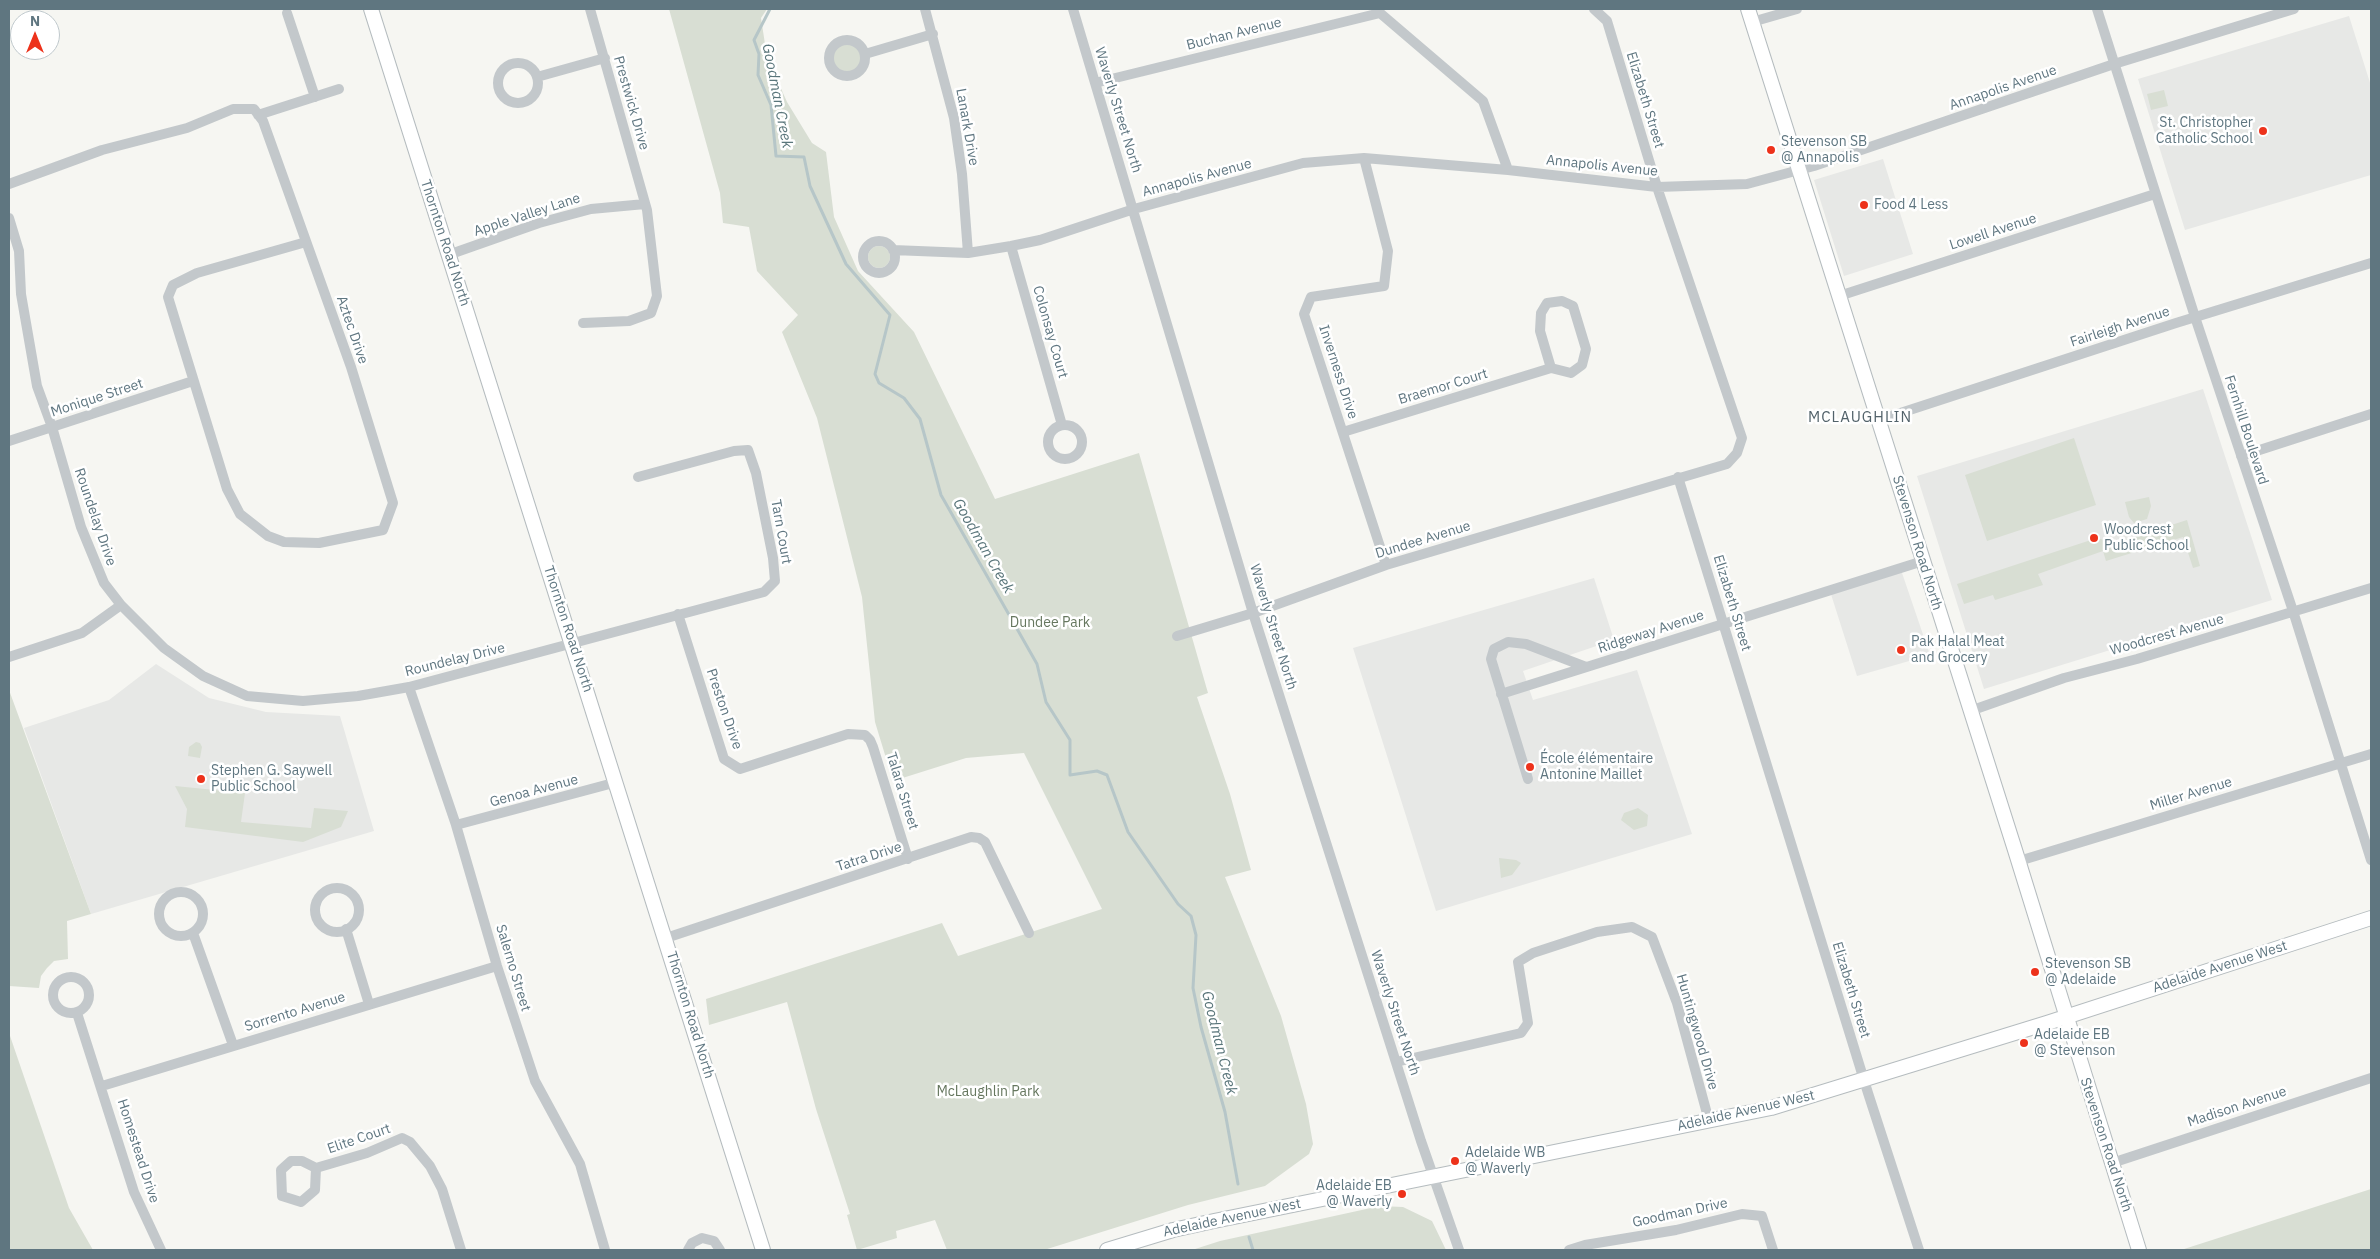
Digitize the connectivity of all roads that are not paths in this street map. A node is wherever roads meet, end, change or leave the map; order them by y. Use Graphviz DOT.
graph roads {
  1 [pos="371,9"];
  2 [pos="590,9"];
  3 [pos="925,9"];
  4 [pos="1073,9"];
  5 [pos="1594,9"];
  6 [pos="1797,9"];
  7 [pos="2097,9"];
  8 [pos="2294,9"];
  9 [pos="1379,11"];
  10 [pos="2270,12"];
  11 [pos="287,13"];
  12 [pos="1750,15"];
  13 [pos="933,34"];
  14 [pos="865,54"];
  15 [pos="605,58"];
  16 [pos="2114,64"];
  17 [pos="537,77"];
  18 [pos="1095,83"];
  19 [pos="339,89"];
  20 [pos="315,97"];
  21 [pos="258,114"];
  22 [pos="1364,158"];
  23 [pos="1508,170"];
  24 [pos="1799,170"];
  25 [pos="9,184"];
  26 [pos="1657,187"];
  27 [pos="2155,194"];
  28 [pos="646,204"];
  29 [pos="1134,209"];
  30 [pos="9,218"];
  31 [pos="306,242"];
  32 [pos="1011,246"];
  33 [pos="893,250"];
  34 [pos="968,253"];
  35 [pos="448,255"];
  36 [pos="2371,263"];
  37 [pos="1839,296"];
  38 [pos="2195,318"];
  39 [pos="583,323"];
  40 [pos="1551,368"];
  41 [pos="193,382"];
  42 [pos="2371,414"];
  43 [pos="1878,420"];
  44 [pos="1062,425"];
  45 [pos="52,427"];
  46 [pos="1343,432"];
  47 [pos="9,441"];
  48 [pos="2241,456"];
  49 [pos="638,477"];
  50 [pos="1678,477"];
  51 [pos="1923,561"];
  52 [pos="1386,565"];
  53 [pos="2371,588"];
  54 [pos="121,605"];
  55 [pos="2293,611"];
  56 [pos="1253,613"];
  57 [pos="678,614"];
  58 [pos="1724,622"];
  59 [pos="1178,636"];
  60 [pos="573,644"];
  61 [pos="9,657"];
  62 [pos="1586,668"];
  63 [pos="409,687"];
  64 [pos="1501,694"];
  65 [pos="1970,711"];
  66 [pos="865,735"];
  67 [pos="2371,754"];
  68 [pos="2341,763"];
  69 [pos="1528,779"];
  70 [pos="617,782"];
  71 [pos="456,825"];
  72 [pos="908,859"];
  73 [pos="2371,860"];
  74 [pos="2019,861"];
  75 [pos="2371,918"];
  76 [pos="346,929"];
  77 [pos="193,933"];
  78 [pos="1029,933"];
  79 [pos="666,938"];
  80 [pos="497,966"];
  81 [pos="369,1004"];
  82 [pos="77,1013"];
  83 [pos="2066,1016"];
  84 [pos="233,1045"];
  85 [pos="1396,1062"];
  86 [pos="2371,1078"];
  87 [pos="1864,1080"];
  88 [pos="102,1086"];
  89 [pos="1710,1121"];
  90 [pos="2112,1163"];
  91 [pos="316,1168"];
  92 [pos="1433,1177"];
  93 [pos="161,1250"];
  94 [pos="461,1250"];
  95 [pos="605,1250"];
  96 [pos="688,1250"];
  97 [pos="720,1250"];
  98 [pos="763,1250"];
  99 [pos="1107,1250"];
  100 [pos="1459,1250"];
  101 [pos="1569,1250"];
  102 [pos="1773,1250"];
  103 [pos="1919,1250"];
  104 [pos="2139,1250"];
  1 -- 35 [label="main road, Thornton Road North"];
  2 -- 15 [label="street, Prestwick Drive"];
  3 -- 13 [label="street, Lanark Drive"];
  4 -- 18 [label="street, Waverly Street North"];
  5 -- 26 [label="street, Elizabeth Street"];
  6 -- 12 [label="street"];
  7 -- 16 [label="street, Fernhill Boulevard"];
  8 -- 10 [label="street, Annapolis Avenue"];
  9 -- 18 [label="street, Buchan Avenue"];
  9 -- 23 [label="street"];
  10 -- 16 [label="street, Annapolis Avenue"];
  11 -- 20 [label="street"];
  12 -- 24 [label="main road, Stevenson Road North"];
  13 -- 14 [label="street"];
  13 -- 34 [label="street, Lanark Drive"];
  15 -- 17 [label="street"];
  15 -- 28 [label="street, Prestwick Drive"];
  16 -- 24 [label="street, Annapolis Avenue"];
  16 -- 27 [label="street, Fernhill Boulevard"];
  17 -- 17 [label="street"];
  18 -- 29 [label="street, Waverly Street North"];
  19 -- 20 [label="street"];
  20 -- 21 [label="street"];
  21 -- 25 [label="street"];
  21 -- 31 [label="street, Aztec Drive"];
  22 -- 23 [label="street, Annapolis Avenue"];
  22 -- 29 [label="street, Annapolis Avenue"];
  22 -- 46 [label="street, Inverness Drive"];
  23 -- 26 [label="street, Annapolis Avenue"];
  24 -- 26 [label="street, Annapolis Avenue"];
  24 -- 37 [label="main road, Stevenson Road North"];
  26 -- 50 [label="street, Elizabeth Street"];
  27 -- 37 [label="street, Lowell Avenue"];
  27 -- 38 [label="street, Fernhill Boulevard"];
  28 -- 35 [label="street, Apple Valley Lane"];
  28 -- 39 [label="street, Prestwick Drive"];
  29 -- 32 [label="street, Annapolis Avenue"];
  29 -- 56 [label="street, Waverly Street North"];
  30 -- 45 [label="street, Roundelay Drive"];
  31 -- 41 [label="street"];
  31 -- 41 [label="street, Aztec Drive"];
  32 -- 34 [label="street, Annapolis Avenue"];
  32 -- 44 [label="street, Colonsay Court"];
  33 -- 34 [label="street, Annapolis Avenue"];
  35 -- 60 [label="main road, Thornton Road North"];
  36 -- 38 [label="street, Fairleigh Avenue"];
  37 -- 43 [label="main road, Stevenson Road North"];
  38 -- 43 [label="street, Fairleigh Avenue"];
  38 -- 48 [label="street, Fernhill Boulevard"];
  40 -- 40 [label="street, Braemor Court"];
  40 -- 46 [label="street, Braemor Court"];
  41 -- 45 [label="street, Monique Street"];
  42 -- 48 [label="street"];
  43 -- 51 [label="main road, Stevenson Road North"];
  45 -- 47 [label="street, Monique Street"];
  45 -- 54 [label="street, Roundelay Drive"];
  46 -- 52 [label="street, Inverness Drive"];
  48 -- 55 [label="street, Fernhill Boulevard"];
  49 -- 57 [label="street, Tarn Court"];
  50 -- 52 [label="street, Dundee Avenue"];
  50 -- 58 [label="street, Elizabeth Street"];
  51 -- 58 [label="street, Ridgeway Avenue"];
  51 -- 65 [label="main road, Stevenson Road North"];
  52 -- 56 [label="street, Dundee Avenue"];
  53 -- 55 [label="street, Woodcrest Avenue"];
  54 -- 61 [label="street"];
  54 -- 63 [label="street, Roundelay Drive"];
  55 -- 65 [label="street, Woodcrest Avenue"];
  55 -- 68 [label="street, Fernhill Boulevard"];
  56 -- 59 [label="street, Dundee Avenue"];
  56 -- 85 [label="street, Waverly Street North"];
  57 -- 60 [label="street, Tarn Court"];
  57 -- 66 [label="street, Preston Drive"];
  58 -- 62 [label="street, Ridgeway Avenue"];
  58 -- 87 [label="street, Elizabeth Street"];
  60 -- 63 [label="street, Roundelay Drive"];
  60 -- 70 [label="main road, Thornton Road North"];
  62 -- 64 [label="street, Ridgeway Avenue"];
  62 -- 64 [label="street"];
  63 -- 71 [label="street, Salerno Street"];
  64 -- 69 [label="street"];
  65 -- 74 [label="main road, Stevenson Road North"];
  66 -- 72 [label="street, Talara Street"];
  67 -- 68 [label="street, Miller Avenue"];
  68 -- 73 [label="street, Fernhill Boulevard"];
  68 -- 74 [label="street, Miller Avenue"];
  70 -- 71 [label="street, Genoa Avenue"];
  70 -- 79 [label="main road, Thornton Road North"];
  71 -- 80 [label="street, Salerno Street"];
  72 -- 78 [label="street, Tatra Drive"];
  72 -- 79 [label="street, Tatra Drive"];
  74 -- 83 [label="main road, Stevenson Road North"];
  75 -- 83 [label="main road, Adelaide Avenue West"];
  76 -- 76 [label="street"];
  76 -- 81 [label="street"];
  77 -- 77 [label="street"];
  77 -- 84 [label="street"];
  79 -- 98 [label="main road, Thornton Road North"];
  80 -- 81 [label="street, Sorrento Avenue"];
  80 -- 95 [label="street, Salerno Street"];
  81 -- 84 [label="street, Sorrento Avenue"];
  82 -- 88 [label="street, Homestead Drive"];
  83 -- 87 [label="main road, Adelaide Avenue West"];
  83 -- 90 [label="main road, Stevenson Road North"];
  84 -- 88 [label="street, Sorrento Avenue"];
  85 -- 89 [label="street, Huntingwood Drive"];
  85 -- 92 [label="street, Waverly Street North"];
  86 -- 90 [label="street, Madison Avenue"];
  87 -- 89 [label="main road, Adelaide Avenue West"];
  87 -- 103 [label="street, Elizabeth Street"];
  88 -- 93 [label="street, Homestead Drive"];
  89 -- 92 [label="main road, Adelaide Avenue West"];
  90 -- 104 [label="main road, Stevenson Road North"];
  91 -- 91 [label="street, Elite Court"];
  91 -- 94 [label="street, Elite Court"];
  92 -- 99 [label="main road, Adelaide Avenue West"];
  92 -- 100 [label="street, Waverly Street North"];
  96 -- 97 [label="street"];
  101 -- 102 [label="street, Goodman Drive"];
}
